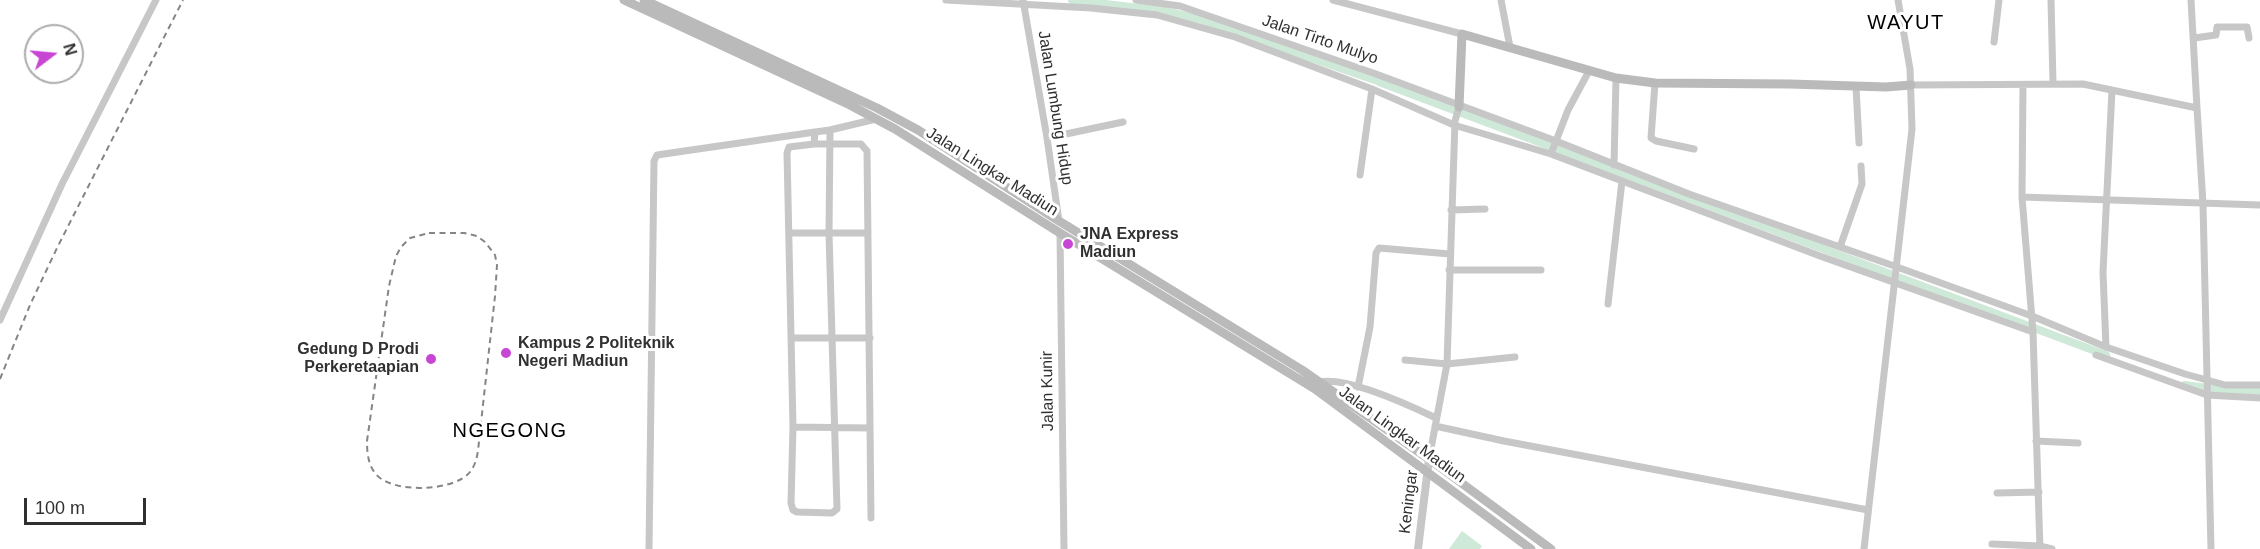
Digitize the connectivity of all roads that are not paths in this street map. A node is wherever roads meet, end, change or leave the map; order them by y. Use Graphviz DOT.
graph roads {
  1 [pos="156,0"];
  2 [pos="624,0"];
  3 [pos="644,0"];
  4 [pos="946,0"];
  5 [pos="1136,0"];
  6 [pos="1333,0"];
  7 [pos="1501,0"];
  8 [pos="1898,0"];
  9 [pos="1999,0"];
  10 [pos="2051,0"];
  11 [pos="2191,0"];
  12 [pos="1024,3"];
  13 [pos="1180,3"];
  14 [pos="659,4"];
  15 [pos="1462,34"];
  16 [pos="2194,38"];
  17 [pos="2249,38"];
  18 [pos="1994,42"];
  19 [pos="1510,47"];
  20 [pos="1589,71"];
  21 [pos="1616,78"];
  22 [pos="1655,83"];
  23 [pos="2053,83"];
  24 [pos="1911,85"];
  25 [pos="2023,85"];
  26 [pos="1856,87"];
  27 [pos="1372,89"];
  28 [pos="2112,90"];
  29 [pos="1459,106"];
  30 [pos="2198,108"];
  31 [pos="876,118"];
  32 [pos="1123,122"];
  33 [pos="1454,123"];
  34 [pos="831,130"];
  35 [pos="815,132"];
  36 [pos="1047,138"];
  37 [pos="1556,142"];
  38 [pos="1859,143"];
  39 [pos="814,144"];
  40 [pos="830,144"];
  41 [pos="1694,149"];
  42 [pos="1552,153"];
  43 [pos="1614,165"];
  44 [pos="1861,166"];
  45 [pos="1360,175"];
  46 [pos="1623,181"];
  47 [pos="2022,196"];
  48 [pos="2106,198"];
  49 [pos="2204,204"];
  50 [pos="2260,205"];
  51 [pos="1485,209"];
  52 [pos="1451,210"];
  53 [pos="1059,221"];
  54 [pos="790,233"];
  55 [pos="828,233"];
  56 [pos="868,233"];
  57 [pos="1060,233"];
  58 [pos="1840,248"];
  59 [pos="1450,254"];
  60 [pos="1897,268"];
  61 [pos="1449,270"];
  62 [pos="1541,270"];
  63 [pos="1895,281"];
  64 [pos="1608,304"];
  65 [pos="2032,317"];
  66 [pos="0,320"];
  67 [pos="2033,331"];
  68 [pos="833,337"];
  69 [pos="791,338"];
  70 [pos="870,338"];
  71 [pos="2106,347"];
  72 [pos="2096,355"];
  73 [pos="1515,357"];
  74 [pos="1405,360"];
  75 [pos="1447,364"];
  76 [pos="2207,382"];
  77 [pos="2260,385"];
  78 [pos="1317,386"];
  79 [pos="1358,387"];
  80 [pos="2207,394"];
  81 [pos="2260,398"];
  82 [pos="1436,422"];
  83 [pos="793,427"];
  84 [pos="836,427"];
  85 [pos="870,428"];
  86 [pos="2036,441"];
  87 [pos="2078,443"];
  88 [pos="1429,459"];
  89 [pos="1428,472"];
  90 [pos="2039,492"];
  91 [pos="1997,493"];
  92 [pos="1868,510"];
  93 [pos="871,518"];
  94 [pos="1992,544"];
  95 [pos="2040,548"];
  96 [pos="650,549"];
  97 [pos="1064,549"];
  98 [pos="1418,549"];
  99 [pos="1532,549"];
  100 [pos="1551,549"];
  101 [pos="1864,549"];
  102 [pos="2052,549"];
  103 [pos="2211,549"];
  1 -- 66 [label="street"];
  2 -- 31 [label="main road, Jalan Lingkar Madiun"];
  3 -- 14 [label="main road, Jalan Lingkar Madiun"];
  4 -- 12 [label="street"];
  5 -- 13 [label="street, Jalan Tirto Mulyo"];
  6 -- 15 [label="street"];
  7 -- 19 [label="street"];
  8 -- 24 [label="street"];
  9 -- 18 [label="street"];
  10 -- 23 [label="street"];
  11 -- 16 [label="street"];
  12 -- 27 [label="street"];
  12 -- 36 [label="street, Jalan Lumbung Hidup"];
  13 -- 29 [label="street, Jalan Tirto Mulyo"];
  14 -- 53 [label="main road, Jalan Lingkar Madiun"];
  15 -- 19 [label="main road"];
  15 -- 29 [label="main road"];
  16 -- 17 [label="street"];
  16 -- 30 [label="street"];
  19 -- 20 [label="main road"];
  20 -- 21 [label="main road"];
  20 -- 37 [label="street"];
  21 -- 22 [label="main road"];
  21 -- 43 [label="street"];
  22 -- 26 [label="main road"];
  22 -- 41 [label="street"];
  23 -- 25 [label="street"];
  23 -- 28 [label="street"];
  24 -- 25 [label="street"];
  24 -- 26 [label="main road"];
  24 -- 60 [label="street"];
  25 -- 47 [label="street"];
  26 -- 38 [label="street"];
  27 -- 33 [label="street"];
  27 -- 45 [label="street"];
  28 -- 30 [label="street"];
  28 -- 48 [label="street"];
  29 -- 33 [label="street"];
  29 -- 37 [label="street, Jalan Tirto Mulyo"];
  30 -- 49 [label="street"];
  31 -- 34 [label="street"];
  31 -- 57 [label="main road, Jalan Lingkar Madiun"];
  32 -- 36 [label="street"];
  33 -- 42 [label="street"];
  33 -- 52 [label="street"];
  34 -- 35 [label="street"];
  34 -- 40 [label="street"];
  35 -- 39 [label="street"];
  35 -- 96 [label="street"];
  36 -- 53 [label="street, Jalan Lumbung Hidup"];
  37 -- 42 [label="street"];
  37 -- 43 [label="street, Jalan Tirto Mulyo"];
  39 -- 40 [label="street"];
  39 -- 54 [label="street"];
  40 -- 55 [label="street"];
  40 -- 56 [label="street"];
  42 -- 46 [label="street"];
  43 -- 58 [label="street, Jalan Tirto Mulyo"];
  44 -- 58 [label="street"];
  46 -- 63 [label="street"];
  46 -- 64 [label="street"];
  47 -- 48 [label="street"];
  47 -- 65 [label="street"];
  48 -- 49 [label="street"];
  48 -- 71 [label="street"];
  49 -- 50 [label="street"];
  49 -- 76 [label="street"];
  51 -- 52 [label="street"];
  52 -- 59 [label="street"];
  53 -- 78 [label="main road, Jalan Lingkar Madiun"];
  54 -- 55 [label="street"];
  54 -- 69 [label="street"];
  55 -- 56 [label="street"];
  55 -- 68 [label="street"];
  56 -- 70 [label="street"];
  57 -- 78 [label="main road, Jalan Lingkar Madiun"];
  57 -- 97 [label="street, Jalan Kunir"];
  58 -- 60 [label="street, Jalan Tirto Mulyo"];
  59 -- 61 [label="street"];
  59 -- 79 [label="street"];
  60 -- 63 [label="street"];
  60 -- 65 [label="street, Jalan Tirto Mulyo"];
  61 -- 62 [label="street"];
  61 -- 75 [label="street"];
  63 -- 67 [label="street"];
  63 -- 92 [label="street"];
  65 -- 67 [label="street"];
  65 -- 71 [label="street, Jalan Tirto Mulyo"];
  67 -- 86 [label="street"];
  68 -- 69 [label="street"];
  68 -- 70 [label="street"];
  68 -- 84 [label="street"];
  69 -- 83 [label="street"];
  70 -- 85 [label="street"];
  71 -- 76 [label="street, Jalan Tirto Mulyo"];
  72 -- 80 [label="street"];
  73 -- 75 [label="street"];
  74 -- 75 [label="street"];
  75 -- 82 [label="street"];
  76 -- 77 [label="street, Jalan Tirto Mulyo"];
  76 -- 80 [label="street"];
  78 -- 79 [label="street"];
  78 -- 88 [label="main road, Jalan Lingkar Madiun"];
  78 -- 89 [label="main road, Jalan Lingkar Madiun"];
  79 -- 82 [label="street"];
  80 -- 81 [label="street"];
  80 -- 103 [label="street"];
  82 -- 88 [label="street"];
  82 -- 92 [label="street"];
  83 -- 84 [label="street"];
  83 -- 84 [label="street"];
  84 -- 85 [label="street"];
  85 -- 93 [label="street"];
  86 -- 87 [label="street"];
  86 -- 90 [label="street"];
  88 -- 89 [label="street, Keningar"];
  88 -- 100 [label="main road, Jalan Lingkar Madiun"];
  89 -- 98 [label="street, Keningar"];
  89 -- 99 [label="main road, Jalan Lingkar Madiun"];
  90 -- 91 [label="street"];
  90 -- 95 [label="street"];
  92 -- 101 [label="street"];
  94 -- 95 [label="street"];
  95 -- 102 [label="street"];
}
